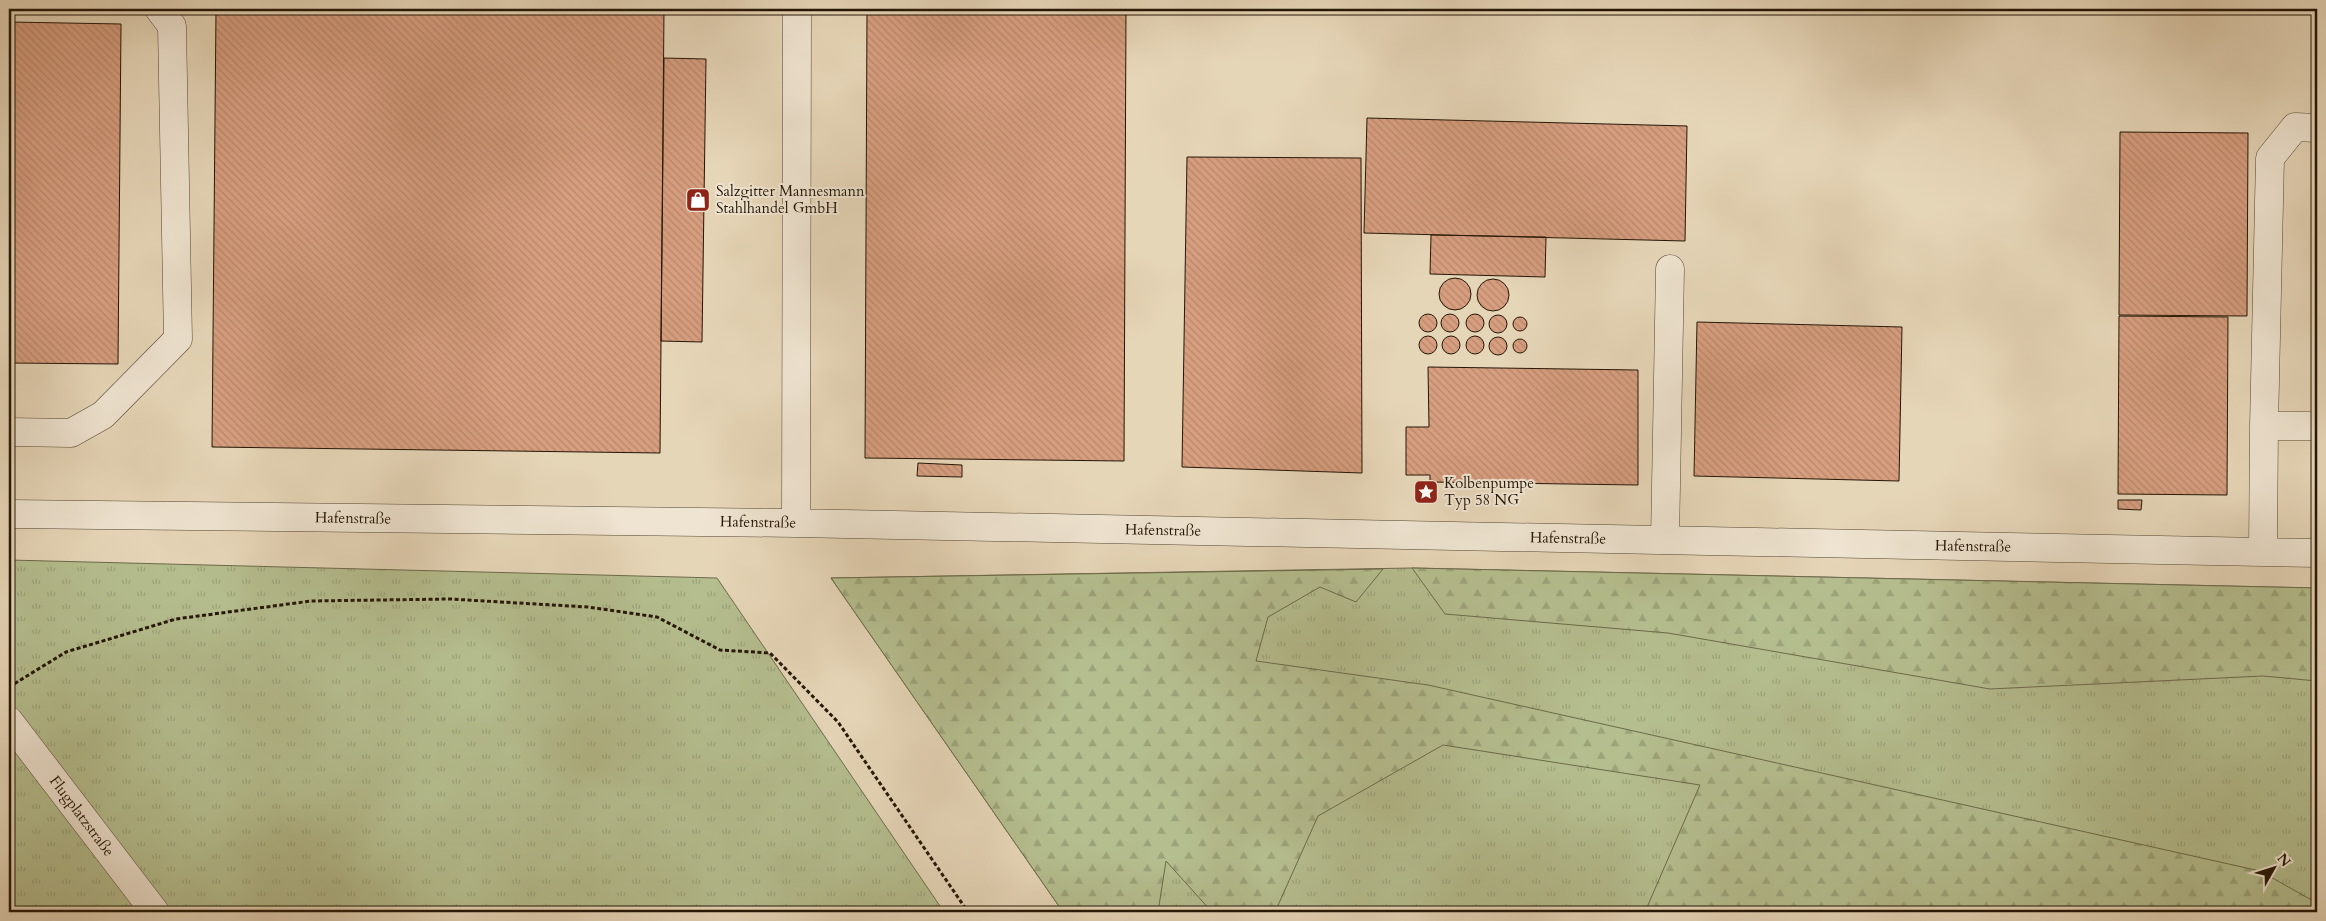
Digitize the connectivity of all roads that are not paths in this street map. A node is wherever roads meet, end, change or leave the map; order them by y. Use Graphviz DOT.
graph roads {
  1 [pos="159,9"];
  2 [pos="797,9"];
  3 [pos="2317,128"];
  4 [pos="1670,269"];
  5 [pos="2264,426"];
  6 [pos="2317,426"];
  7 [pos="9,432"];
  8 [pos="9,514"];
  9 [pos="796,523"];
  10 [pos="1665,540"];
  11 [pos="2263,552"];
  12 [pos="2317,553"];
  13 [pos="9,720"];
  14 [pos="156,912"];
  1 -- 7 [label="street"];
  2 -- 9 [label="street"];
  3 -- 5 [label="street"];
  4 -- 10 [label="street"];
  5 -- 6 [label="street"];
  5 -- 11 [label="street"];
  8 -- 9 [label="street, Hafenstraße"];
  9 -- 10 [label="street, Hafenstraße"];
  10 -- 11 [label="street, Hafenstraße"];
  11 -- 12 [label="street, Hafenstraße"];
  13 -- 14 [label="street, Flugplatzstraße"];
}
